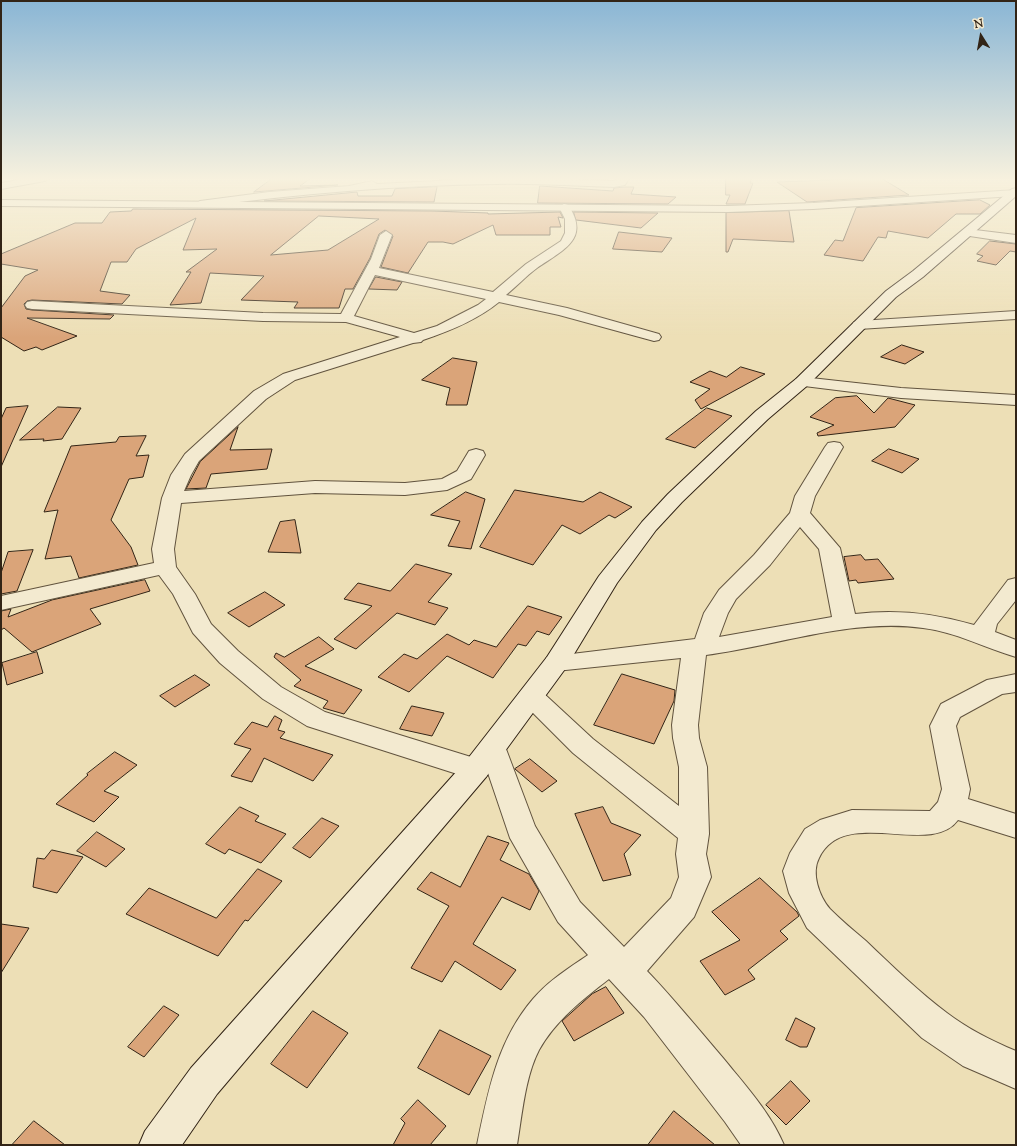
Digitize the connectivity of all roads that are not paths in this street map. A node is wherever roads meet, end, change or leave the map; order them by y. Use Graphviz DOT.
graph roads {
  1 [pos="570,231"];
  2 [pos="967,233"];
  3 [pos="386,235"];
  4 [pos="1016,239"];
  5 [pos="371,270"];
  6 [pos="498,297"];
  7 [pos="32,305"];
  8 [pos="1016,316"];
  9 [pos="346,318"];
  10 [pos="859,325"];
  11 [pos="654,337"];
  12 [pos="416,339"];
  13 [pos="802,382"];
  14 [pos="1016,400"];
  15 [pos="834,447"];
  16 [pos="476,455"];
  17 [pos="172,498"];
  18 [pos="800,514"];
  19 [pos="165,568"];
  20 [pos="1016,586"];
  21 [pos="1,603"];
  22 [pos="845,623"];
  23 [pos="982,636"];
  24 [pos="700,646"];
  25 [pos="1016,649"];
  26 [pos="556,663"];
  27 [pos="1016,683"];
  28 [pos="531,696"];
  29 [pos="484,759"];
  30 [pos="952,806"];
  31 [pos="1016,826"];
  32 [pos="694,834"];
  33 [pos="617,965"];
  34 [pos="1016,1070"];
  35 [pos="159,1145"];
  36 [pos="497,1145"];
  37 [pos="764,1145"];
  1 -- 6 [label="street"];
  2 -- 4 [label="street"];
  2 -- 10 [label="street"];
  3 -- 5 [label="street"];
  5 -- 6 [label="street"];
  5 -- 9 [label="street"];
  6 -- 11 [label="street"];
  6 -- 12 [label="street"];
  7 -- 9 [label="street"];
  8 -- 10 [label="street"];
  9 -- 12 [label="street"];
  10 -- 13 [label="street"];
  12 -- 17 [label="street"];
  13 -- 14 [label="street"];
  13 -- 26 [label="street"];
  15 -- 18 [label="street"];
  16 -- 17 [label="street"];
  17 -- 19 [label="street"];
  18 -- 22 [label="street"];
  18 -- 24 [label="street"];
  19 -- 21 [label="street"];
  19 -- 29 [label="street"];
  20 -- 23 [label="street"];
  22 -- 23 [label="street"];
  22 -- 24 [label="street"];
  23 -- 25 [label="street"];
  24 -- 26 [label="street"];
  24 -- 32 [label="street"];
  26 -- 28 [label="street"];
  27 -- 30 [label="street"];
  28 -- 29 [label="street"];
  28 -- 32 [label="street"];
  29 -- 33 [label="street"];
  29 -- 35 [label="street"];
  30 -- 31 [label="street"];
  30 -- 34 [label="street"];
  32 -- 33 [label="street"];
  33 -- 36 [label="street"];
  33 -- 37 [label="street"];
}
